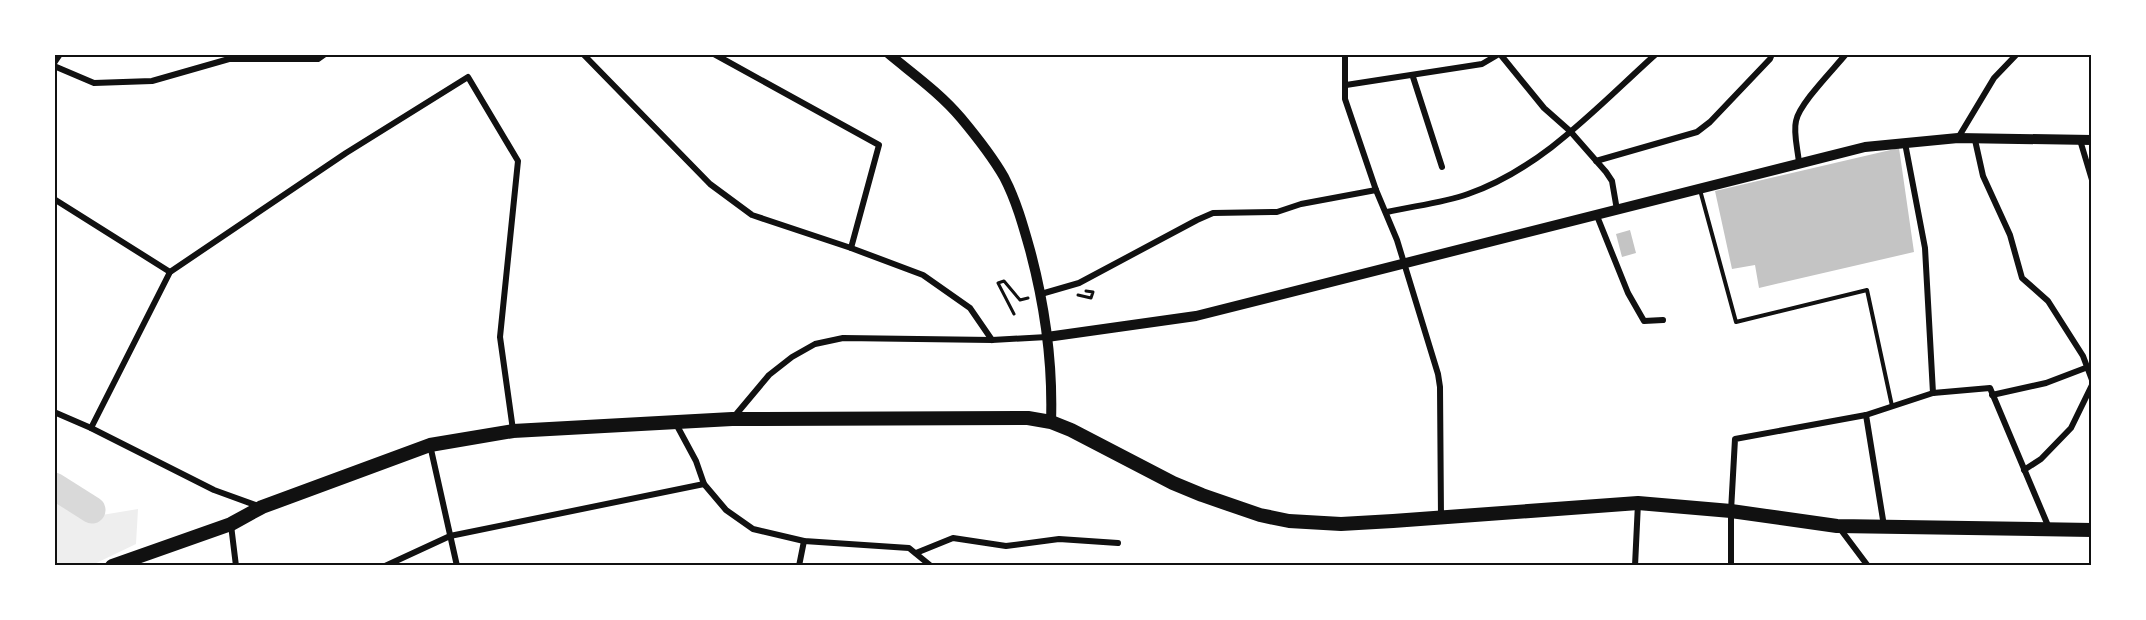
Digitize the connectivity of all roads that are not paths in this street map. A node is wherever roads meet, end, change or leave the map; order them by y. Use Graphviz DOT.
graph roads {
  1 [pos="60,54"];
  2 [pos="325,54"];
  3 [pos="583,54"];
  4 [pos="714,54"];
  5 [pos="889,54"];
  6 [pos="1346,54"];
  7 [pos="1500,54"];
  8 [pos="1656,54"];
  9 [pos="1772,54"];
  10 [pos="1846,54"];
  11 [pos="2017,54"];
  12 [pos="54,65"];
  13 [pos="1413,76"];
  14 [pos="1346,85"];
  15 [pos="1570,131"];
  16 [pos="1958,138"];
  17 [pos="1975,140"];
  18 [pos="2080,140"];
  19 [pos="2092,140"];
  20 [pos="1905,143"];
  21 [pos="1596,160"];
  22 [pos="1799,163"];
  23 [pos="1442,167"];
  24 [pos="2092,180"];
  25 [pos="1376,190"];
  26 [pos="1700,190"];
  27 [pos="54,199"];
  28 [pos="1617,210"];
  29 [pos="1387,212"];
  30 [pos="1597,216"];
  31 [pos="851,248"];
  32 [pos="1405,263"];
  33 [pos="170,272"];
  34 [pos="1041,294"];
  35 [pos="1663,320"];
  36 [pos="1047,338"];
  37 [pos="992,340"];
  38 [pos="2088,367"];
  39 [pos="2092,380"];
  40 [pos="2092,385"];
  41 [pos="1933,393"];
  42 [pos="1992,395"];
  43 [pos="1892,407"];
  44 [pos="54,412"];
  45 [pos="1866,415"];
  46 [pos="732,419"];
  47 [pos="675,422"];
  48 [pos="1051,422"];
  49 [pos="91,428"];
  50 [pos="513,431"];
  51 [pos="430,445"];
  52 [pos="2024,470"];
  53 [pos="704,484"];
  54 [pos="1638,503"];
  55 [pos="262,507"];
  56 [pos="1731,511"];
  57 [pos="1441,518"];
  58 [pos="231,524"];
  59 [pos="1837,526"];
  60 [pos="1884,526"];
  61 [pos="2049,529"];
  62 [pos="2092,530"];
  63 [pos="450,536"];
  64 [pos="804,541"];
  65 [pos="1118,543"];
  66 [pos="916,553"];
  67 [pos="112,566"];
  68 [pos="236,566"];
  69 [pos="385,566"];
  70 [pos="457,566"];
  71 [pos="799,566"];
  72 [pos="931,566"];
  73 [pos="1635,566"];
  74 [pos="1731,566"];
  75 [pos="1868,566"];
  1 -- 12 [label="street"];
  2 -- 12 [label="street"];
  3 -- 31 [label="street"];
  4 -- 31 [label="street"];
  5 -- 34 [label="street"];
  6 -- 14 [label="street"];
  7 -- 13 [label="street"];
  7 -- 15 [label="street"];
  8 -- 15 [label="street"];
  9 -- 21 [label="street"];
  10 -- 22 [label="street"];
  11 -- 16 [label="street"];
  13 -- 14 [label="street"];
  13 -- 23 [label="street"];
  14 -- 25 [label="street"];
  15 -- 21 [label="street"];
  15 -- 29 [label="street"];
  16 -- 17 [label="street"];
  16 -- 20 [label="street"];
  17 -- 18 [label="street"];
  17 -- 38 [label="street"];
  18 -- 19 [label="street"];
  18 -- 24 [label="street"];
  20 -- 22 [label="street"];
  20 -- 41 [label="street"];
  21 -- 28 [label="street"];
  22 -- 26 [label="street"];
  25 -- 29 [label="street"];
  25 -- 34 [label="street"];
  26 -- 28 [label="street"];
  26 -- 43 [label="lane"];
  27 -- 33 [label="street"];
  28 -- 30 [label="street"];
  29 -- 32 [label="street"];
  30 -- 32 [label="street"];
  30 -- 35 [label="street"];
  31 -- 37 [label="street"];
  32 -- 36 [label="street"];
  32 -- 57 [label="street"];
  33 -- 49 [label="street"];
  33 -- 50 [label="street"];
  34 -- 36 [label="street"];
  36 -- 37 [label="street"];
  36 -- 48 [label="street"];
  37 -- 46 [label="street"];
  38 -- 39 [label="street"];
  38 -- 42 [label="street"];
  40 -- 52 [label="street"];
  41 -- 42 [label="street"];
  41 -- 43 [label="street"];
  42 -- 52 [label="street"];
  43 -- 45 [label="street"];
  44 -- 49 [label="street"];
  45 -- 56 [label="street"];
  45 -- 60 [label="street"];
  46 -- 47 [label="highway"];
  46 -- 48 [label="highway"];
  47 -- 50 [label="highway"];
  47 -- 53 [label="street"];
  48 -- 57 [label="highway"];
  49 -- 55 [label="street"];
  50 -- 51 [label="highway"];
  51 -- 55 [label="highway"];
  51 -- 63 [label="street"];
  52 -- 61 [label="street"];
  53 -- 63 [label="street"];
  53 -- 64 [label="street"];
  54 -- 56 [label="highway"];
  54 -- 57 [label="highway"];
  54 -- 73 [label="street"];
  55 -- 58 [label="highway"];
  56 -- 59 [label="highway"];
  56 -- 74 [label="street"];
  58 -- 67 [label="highway"];
  58 -- 68 [label="street"];
  59 -- 60 [label="highway"];
  59 -- 75 [label="street"];
  60 -- 61 [label="highway"];
  61 -- 62 [label="highway"];
  63 -- 69 [label="street"];
  63 -- 70 [label="street"];
  64 -- 66 [label="street"];
  64 -- 71 [label="street"];
  65 -- 66 [label="street"];
  66 -- 72 [label="street"];
}
